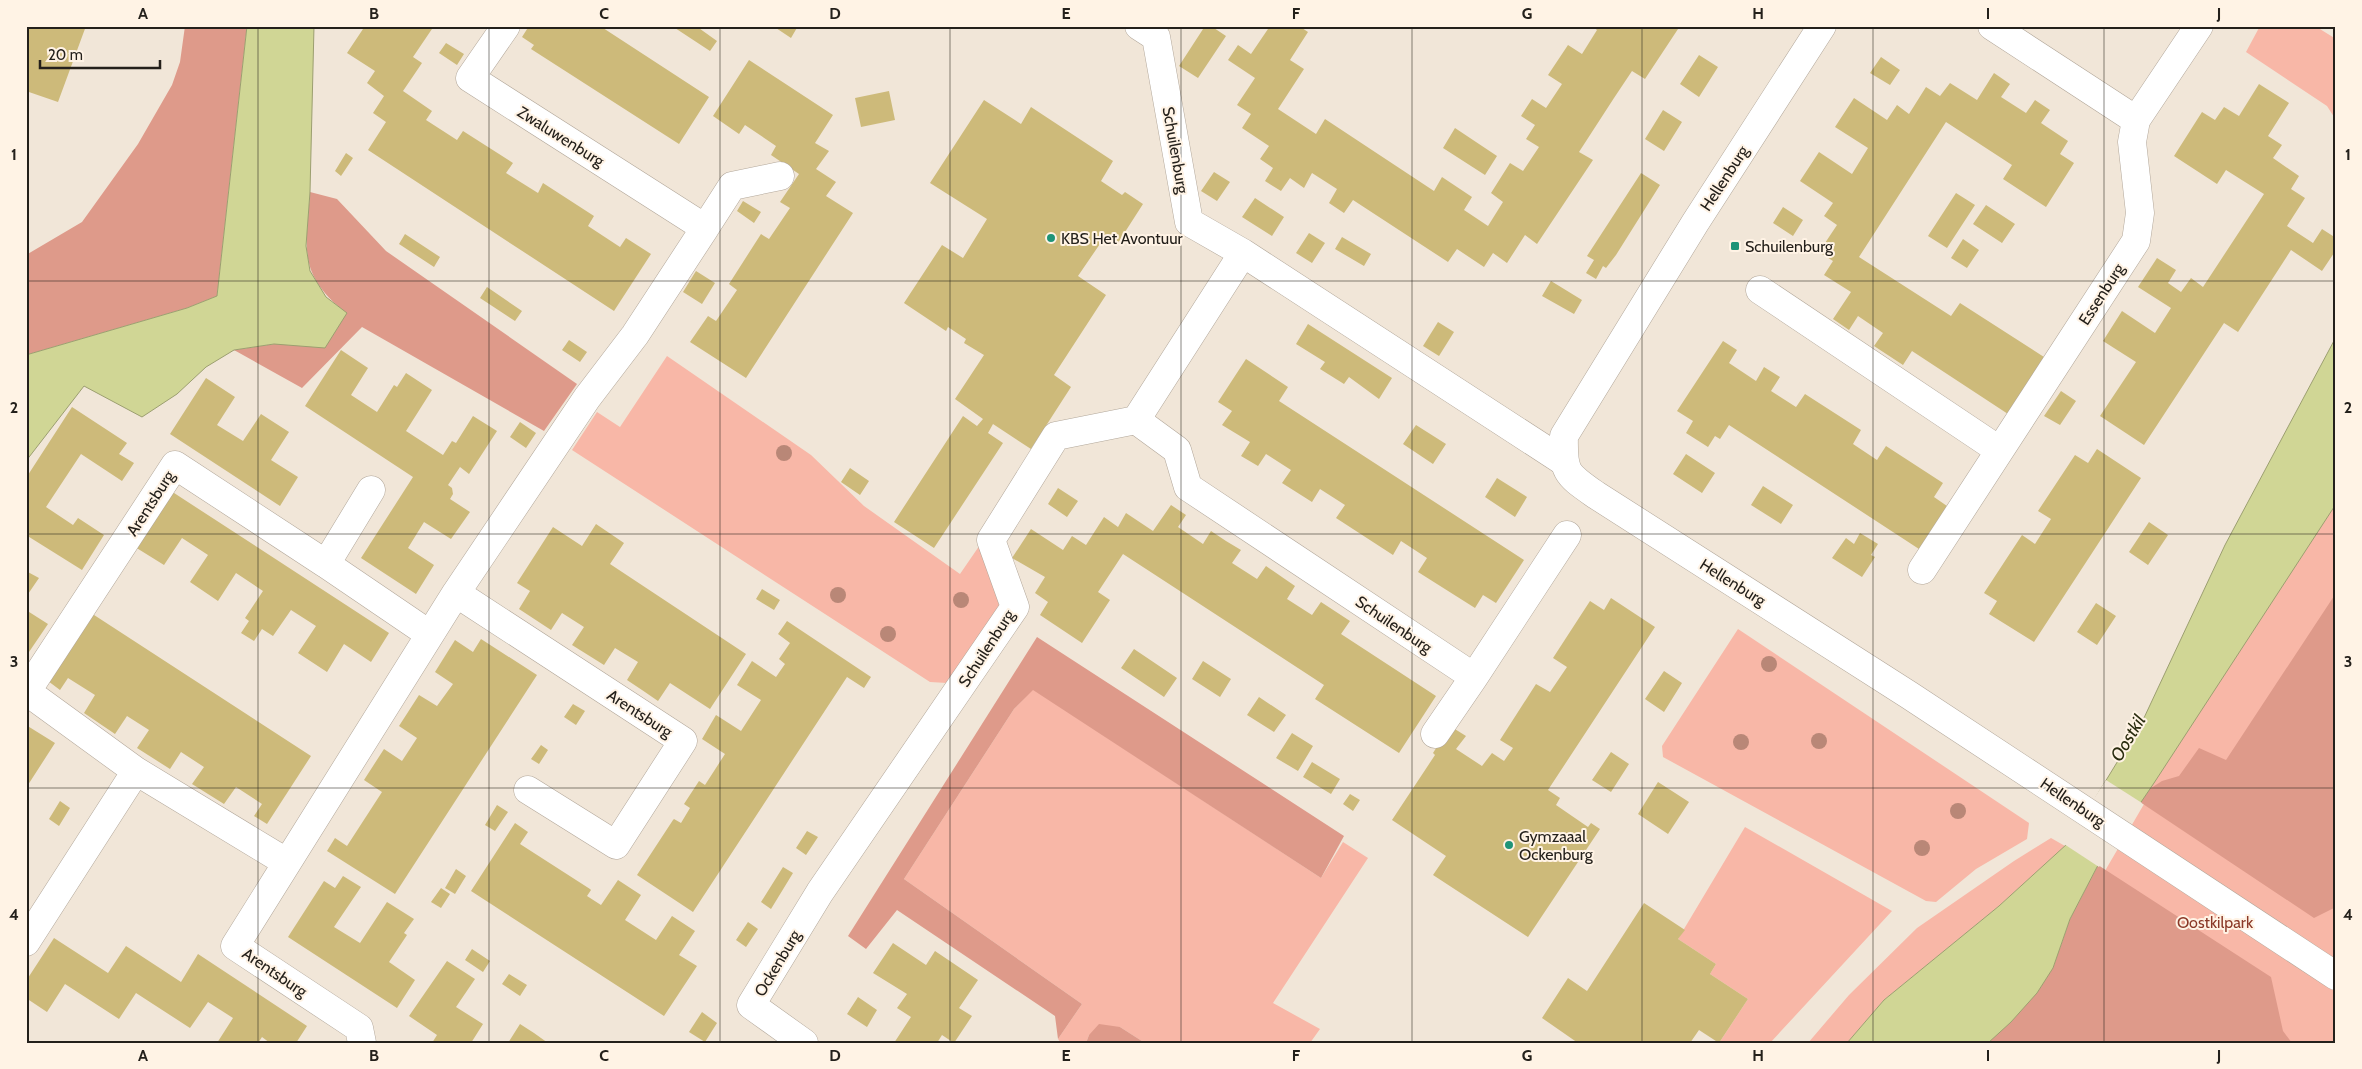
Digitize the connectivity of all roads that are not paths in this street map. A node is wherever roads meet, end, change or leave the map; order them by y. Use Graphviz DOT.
graph roads {
  1 [pos="506,26"];
  2 [pos="1139,26"];
  3 [pos="1822,26"];
  4 [pos="1992,26"];
  5 [pos="2199,26"];
  6 [pos="2136,120"];
  7 [pos="780,176"];
  8 [pos="705,228"];
  9 [pos="1243,253"];
  10 [pos="1760,290"];
  11 [pos="1136,420"];
  12 [pos="1999,450"];
  13 [pos="1563,462"];
  14 [pos="371,490"];
  15 [pos="1567,535"];
  16 [pos="326,564"];
  17 [pos="1922,570"];
  18 [pos="456,593"];
  19 [pos="430,634"];
  20 [pos="1474,677"];
  21 [pos="26,691"];
  22 [pos="1435,734"];
  23 [pos="136,771"];
  24 [pos="528,790"];
  25 [pos="286,862"];
  26 [pos="820,892"];
  27 [pos="26,942"];
  28 [pos="2336,976"];
  29 [pos="362,1043"];
  30 [pos="804,1043"];
  1 -- 8 [label="street, Zwaluwenburg"];
  2 -- 9 [label="street, Schuilenburg"];
  3 -- 13 [label="street, Hellenburg"];
  4 -- 6 [label="street"];
  5 -- 6 [label="street, Essenburg"];
  6 -- 12 [label="street, Essenburg"];
  7 -- 8 [label="street"];
  8 -- 18 [label="street, Arentsburg"];
  9 -- 11 [label="street"];
  9 -- 13 [label="street, Schuilenburg"];
  10 -- 12 [label="street"];
  11 -- 20 [label="street, Schuilenburg"];
  11 -- 26 [label="street, Schuilenburg"];
  12 -- 17 [label="street, Essenburg"];
  13 -- 28 [label="street, Hellenburg"];
  14 -- 16 [label="street"];
  15 -- 20 [label="street"];
  16 -- 19 [label="street, Arentsburg"];
  16 -- 21 [label="street, Arentsburg"];
  18 -- 19 [label="street, Arentsburg"];
  18 -- 24 [label="street, Arentsburg"];
  19 -- 25 [label="street, Arentsburg"];
  20 -- 22 [label="street"];
  21 -- 23 [label="street, Arentsburg"];
  23 -- 25 [label="street, Arentsburg"];
  23 -- 27 [label="street"];
  25 -- 29 [label="street, Arentsburg"];
  26 -- 30 [label="street, Ockenburg"];
}
